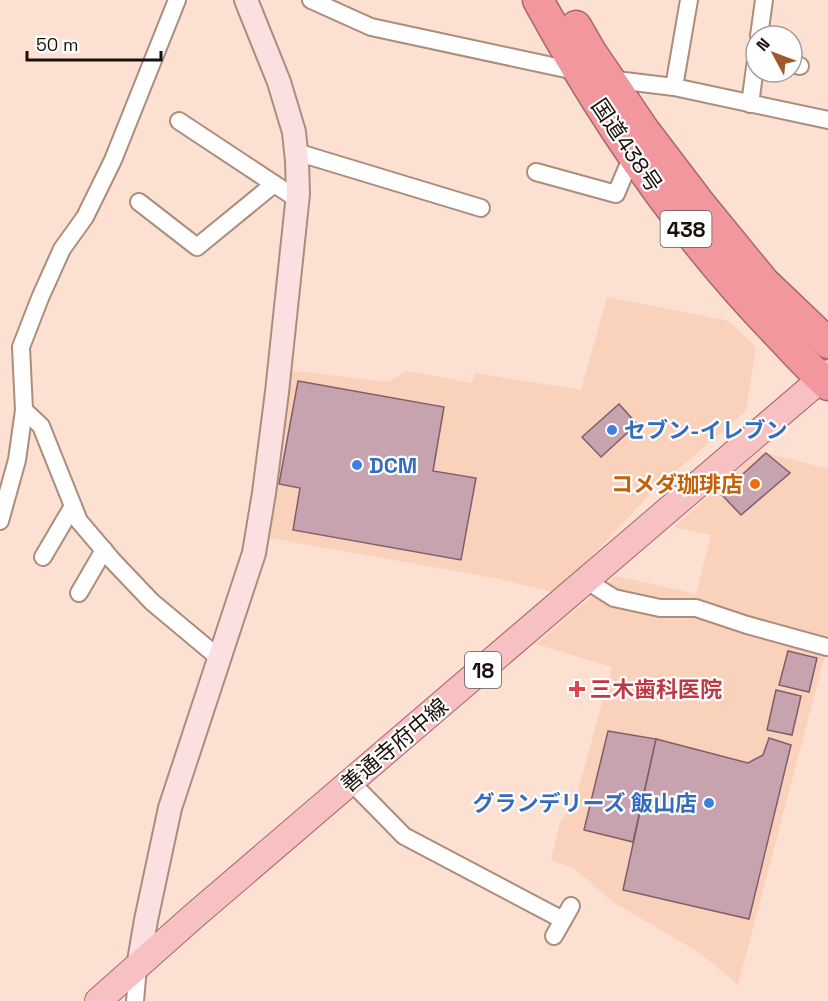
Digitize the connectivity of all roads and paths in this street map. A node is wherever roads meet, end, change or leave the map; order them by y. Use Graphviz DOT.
graph roads {
  1 [pos="177,0"];
  2 [pos="246,0"];
  3 [pos="311,0"];
  4 [pos="538,0"];
  5 [pos="562,0"];
  6 [pos="689,0"];
  7 [pos="764,0"];
  8 [pos="761,24"];
  9 [pos="579,72"];
  10 [pos="610,79"];
  11 [pos="753,84"];
  12 [pos="674,87"];
  13 [pos="750,104"];
  14 [pos="828,120"];
  15 [pos="179,121"];
  16 [pos="296,152"];
  17 [pos="632,156"];
  18 [pos="536,172"];
  19 [pos="274,184"];
  20 [pos="297,199"];
  21 [pos="139,202"];
  22 [pos="481,208"];
  23 [pos="828,343"];
  24 [pos="826,379"];
  25 [pos="24,410"];
  26 [pos="72,506"];
  27 [pos="0,521"];
  28 [pos="104,550"];
  29 [pos="43,557"];
  30 [pos="587,581"];
  31 [pos="79,593"];
  32 [pos="827,647"];
  33 [pos="219,658"];
  34 [pos="351,782"];
  35 [pos="554,936"];
  36 [pos="138,967"];
  37 [pos="98,1001"];
  38 [pos="135,1001"];
  1 -- 25 [label="street"];
  2 -- 16 [label="street"];
  3 -- 9 [label="street"];
  4 -- 9 [label="highway, 国道438号 / 438"];
  5 -- 10 [label="highway, 国道438号 / 438"];
  6 -- 12 [label="street"];
  7 -- 8 [label="street"];
  9 -- 10 [label="street"];
  9 -- 17 [label="highway, 国道438号 / 438"];
  10 -- 12 [label="street"];
  10 -- 23 [label="highway, 国道438号 / 438"];
  11 -- 13 [label="street"];
  12 -- 13 [label="street"];
  13 -- 14 [label="street"];
  15 -- 19 [label="street"];
  16 -- 20 [label="street"];
  16 -- 22 [label="street"];
  17 -- 18 [label="street"];
  17 -- 24 [label="highway, 国道438号 / 438"];
  19 -- 20 [label="street"];
  19 -- 21 [label="street"];
  20 -- 33 [label="street"];
  24 -- 30 [label="main road, 善通寺府中線 / 18"];
  25 -- 26 [label="street"];
  25 -- 27 [label="street"];
  26 -- 28 [label="street"];
  26 -- 29 [label="street"];
  28 -- 31 [label="street"];
  28 -- 33 [label="street"];
  30 -- 32 [label="street"];
  30 -- 34 [label="main road, 善通寺府中線 / 18"];
  33 -- 36 [label="street"];
  34 -- 35 [label="street"];
  34 -- 36 [label="main road, 善通寺府中線 / 18"];
  36 -- 37 [label="main road, 善通寺府中線 / 18"];
  36 -- 38 [label="street"];
}
